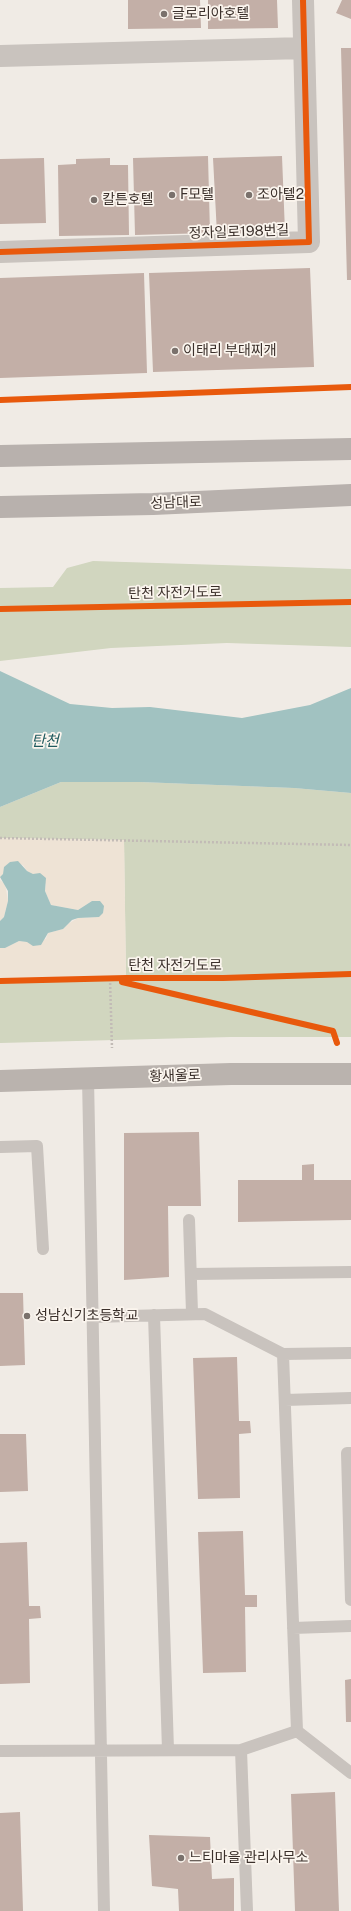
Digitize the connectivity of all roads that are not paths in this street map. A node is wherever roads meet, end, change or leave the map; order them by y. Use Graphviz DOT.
graph roads {
  1 [pos="302,0"];
  2 [pos="304,48"];
  3 [pos="0,56"];
  4 [pos="0,252"];
  5 [pos="351,449"];
  6 [pos="0,456"];
  7 [pos="351,495"];
  8 [pos="0,507"];
  9 [pos="351,1074"];
  10 [pos="88,1078"];
  11 [pos="0,1081"];
  12 [pos="0,1147"];
  13 [pos="189,1220"];
  14 [pos="43,1249"];
  15 [pos="351,1272"];
  16 [pos="191,1274"];
  17 [pos="192,1313"];
  18 [pos="154,1315"];
  19 [pos="92,1317"];
  20 [pos="351,1353"];
  21 [pos="283,1354"];
  22 [pos="351,1398"];
  23 [pos="285,1400"];
  24 [pos="351,1453"];
  25 [pos="351,1600"];
  26 [pos="351,1626"];
  27 [pos="293,1628"];
  28 [pos="297,1731"];
  29 [pos="100,1750"];
  30 [pos="168,1750"];
  31 [pos="241,1750"];
  32 [pos="0,1751"];
  33 [pos="351,1773"];
  34 [pos="104,1911"];
  35 [pos="247,1911"];
  1 -- 2 [label="street, 정자일로198번길"];
  2 -- 3 [label="street"];
  2 -- 4 [label="street, 정자일로198번길"];
  5 -- 6 [label="main road"];
  7 -- 8 [label="main road, 성남대로"];
  9 -- 10 [label="main road, 황새울로"];
  10 -- 11 [label="main road, 황새울로"];
  10 -- 19 [label="lane"];
  12 -- 14 [label="lane"];
  13 -- 16 [label="lane"];
  15 -- 16 [label="lane"];
  16 -- 17 [label="lane"];
  17 -- 18 [label="lane"];
  17 -- 21 [label="lane"];
  18 -- 19 [label="lane"];
  18 -- 30 [label="lane"];
  19 -- 29 [label="lane"];
  20 -- 21 [label="lane"];
  21 -- 23 [label="lane"];
  22 -- 23 [label="lane"];
  23 -- 27 [label="lane"];
  24 -- 25 [label="lane"];
  26 -- 27 [label="lane"];
  27 -- 28 [label="lane"];
  28 -- 31 [label="lane"];
  28 -- 33 [label="lane"];
  29 -- 30 [label="lane"];
  29 -- 32 [label="lane"];
  29 -- 34 [label="lane"];
  30 -- 31 [label="lane"];
  31 -- 35 [label="lane"];
}
